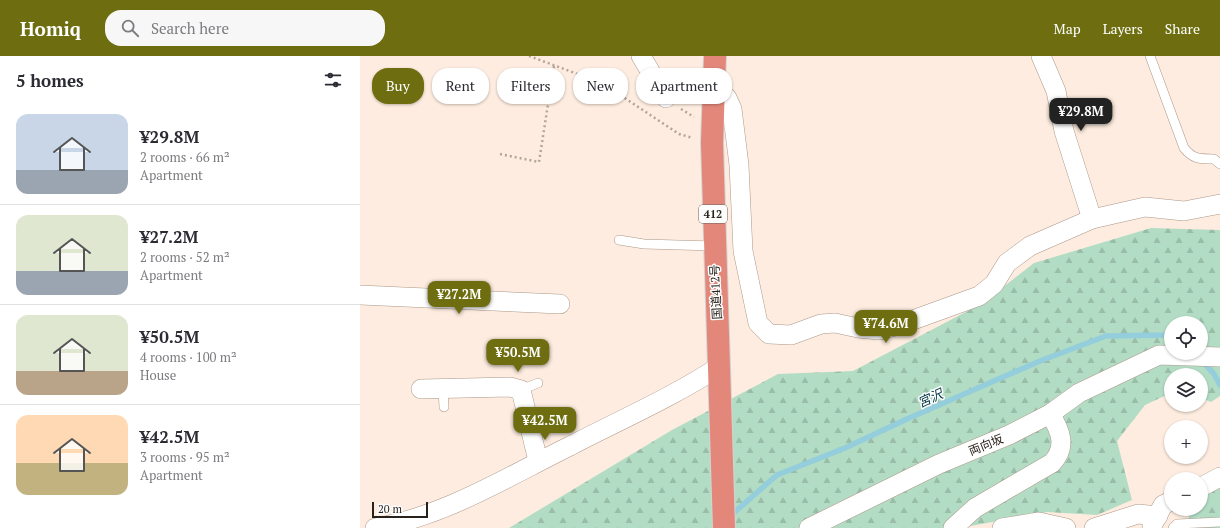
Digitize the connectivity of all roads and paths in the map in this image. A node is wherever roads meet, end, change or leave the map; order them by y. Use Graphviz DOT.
graph roads {
  1 [pos="529,56"];
  2 [pos="641,56"];
  3 [pos="715,56"];
  4 [pos="1041,56"];
  5 [pos="1150,56"];
  6 [pos="554,66"];
  7 [pos="648,68"];
  8 [pos="714,68"];
  9 [pos="675,104"];
  10 [pos="713,104"];
  11 [pos="729,104"];
  12 [pos="712,133"];
  13 [pos="500,154"];
  14 [pos="1220,164"];
  15 [pos="1219,207"];
  16 [pos="1092,219"];
  17 [pos="619,240"];
  18 [pos="714,246"];
  19 [pos="360,295"];
  20 [pos="560,304"];
  21 [pos="1220,357"];
  22 [pos="720,369"];
  23 [pos="421,389"];
  24 [pos="1050,414"];
  25 [pos="538,462"];
  26 [pos="1220,477"];
  27 [pos="1208,483"];
  28 [pos="1164,505"];
  29 [pos="1154,522"];
  30 [pos="1220,522"];
  31 [pos="375,528"];
  32 [pos="724,528"];
  33 [pos="808,528"];
  34 [pos="953,528"];
  35 [pos="1002,528"];
  36 [pos="1066,528"];
  37 [pos="1094,528"];
  38 [pos="1173,528"];
  1 -- 6 [label="path"];
  2 -- 7 [label="street"];
  3 -- 8 [label="highway, 国道412号 / 412"];
  4 -- 16 [label="street"];
  5 -- 14 [label="lane"];
  6 -- 12 [label="path"];
  6 -- 13 [label="path"];
  9 -- 12 [label="path"];
  10 -- 12 [label="highway, 国道412号 / 412"];
  11 -- 16 [label="street"];
  12 -- 18 [label="highway, 国道412号 / 412"];
  15 -- 16 [label="street"];
  17 -- 18 [label="lane"];
  18 -- 22 [label="highway, 国道412号 / 412"];
  19 -- 20 [label="street"];
  21 -- 24 [label="street, 両向坂"];
  22 -- 25 [label="street"];
  22 -- 32 [label="highway, 国道412号 / 412"];
  23 -- 25 [label="street"];
  24 -- 33 [label="street, 両向坂"];
  24 -- 34 [label="street"];
  25 -- 31 [label="street"];
  26 -- 27 [label="street"];
  28 -- 29 [label="street"];
  29 -- 37 [label="street"];
  30 -- 38 [label="lane"];
  35 -- 36 [label="street"];
}
